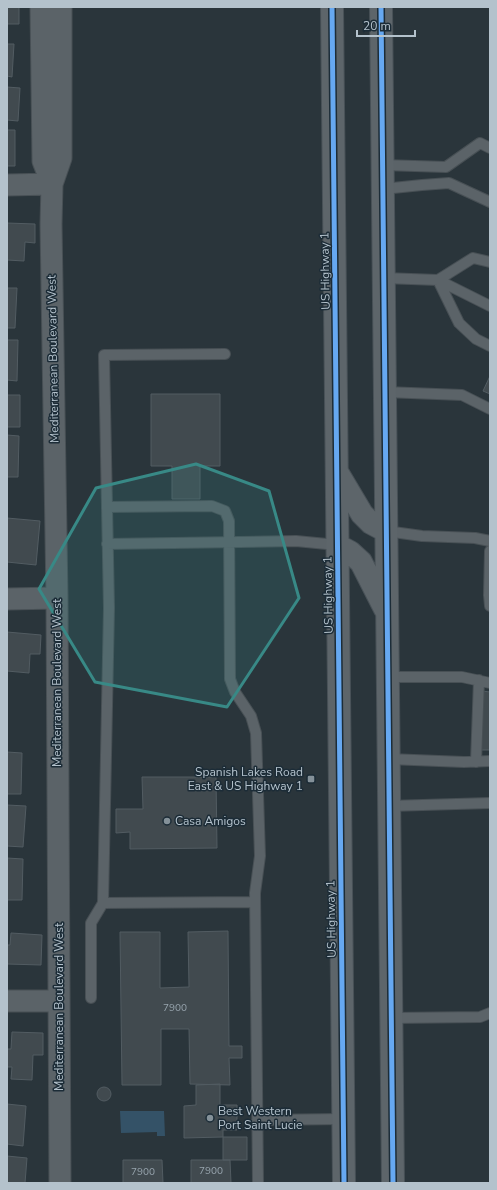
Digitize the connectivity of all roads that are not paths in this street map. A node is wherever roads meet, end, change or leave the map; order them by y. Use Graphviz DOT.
graph roads {
  1 [pos="41,7"];
  2 [pos="61,7"];
  3 [pos="332,7"];
  4 [pos="381,7"];
  5 [pos="490,148"];
  6 [pos="383,165"];
  7 [pos="52,184"];
  8 [pos="7,185"];
  9 [pos="383,189"];
  10 [pos="490,202"];
  11 [pos="490,262"];
  12 [pos="384,278"];
  13 [pos="438,280"];
  14 [pos="490,306"];
  15 [pos="490,346"];
  16 [pos="225,354"];
  17 [pos="385,392"];
  18 [pos="490,409"];
  19 [pos="336,471"];
  20 [pos="107,507"];
  21 [pos="386,531"];
  22 [pos="490,541"];
  23 [pos="229,543"];
  24 [pos="107,544"];
  25 [pos="337,545"];
  26 [pos="490,551"];
  27 [pos="7,598"];
  28 [pos="57,598"];
  29 [pos="490,606"];
  30 [pos="387,612"];
  31 [pos="388,677"];
  32 [pos="479,680"];
  33 [pos="490,683"];
  34 [pos="389,759"];
  35 [pos="490,761"];
  36 [pos="476,762"];
  37 [pos="490,803"];
  38 [pos="389,806"];
  39 [pos="255,902"];
  40 [pos="103,903"];
  41 [pos="91,998"];
  42 [pos="58,1000"];
  43 [pos="7,1001"];
  44 [pos="490,1013"];
  45 [pos="391,1018"];
  46 [pos="343,1119"];
  47 [pos="257,1120"];
  48 [pos="60,1183"];
  49 [pos="258,1183"];
  50 [pos="344,1183"];
  51 [pos="393,1183"];
  1 -- 7 [label="street, Mediterranean Boulevard West"];
  2 -- 7 [label="street, Mediterranean Boulevard West"];
  3 -- 19 [label="main road, US Highway 1"];
  4 -- 6 [label="main road"];
  5 -- 6 [label="lane"];
  6 -- 9 [label="main road"];
  7 -- 8 [label="street"];
  7 -- 28 [label="street, Mediterranean Boulevard West"];
  9 -- 10 [label="lane"];
  9 -- 12 [label="main road"];
  11 -- 13 [label="lane"];
  12 -- 13 [label="lane"];
  12 -- 17 [label="main road"];
  13 -- 14 [label="lane"];
  13 -- 15 [label="lane"];
  16 -- 20 [label="lane"];
  17 -- 18 [label="lane"];
  17 -- 21 [label="main road"];
  19 -- 21 [label="main road"];
  19 -- 25 [label="main road, US Highway 1"];
  20 -- 23 [label="lane"];
  20 -- 24 [label="lane"];
  21 -- 22 [label="lane"];
  21 -- 30 [label="main road"];
  23 -- 24 [label="lane"];
  23 -- 25 [label="lane"];
  23 -- 39 [label="lane"];
  24 -- 40 [label="lane"];
  25 -- 30 [label="main road"];
  25 -- 46 [label="main road, US Highway 1"];
  26 -- 29 [label="lane"];
  27 -- 28 [label="street"];
  28 -- 42 [label="street, Mediterranean Boulevard West"];
  30 -- 31 [label="main road"];
  31 -- 32 [label="lane"];
  31 -- 34 [label="main road"];
  32 -- 33 [label="lane"];
  32 -- 36 [label="lane"];
  34 -- 36 [label="lane"];
  34 -- 38 [label="main road"];
  35 -- 36 [label="lane"];
  37 -- 38 [label="lane"];
  38 -- 45 [label="main road"];
  39 -- 40 [label="lane"];
  39 -- 47 [label="lane"];
  40 -- 41 [label="lane"];
  42 -- 43 [label="street"];
  42 -- 48 [label="street, Mediterranean Boulevard West"];
  44 -- 45 [label="lane"];
  45 -- 51 [label="main road"];
  46 -- 47 [label="lane"];
  46 -- 50 [label="main road, US Highway 1"];
  47 -- 49 [label="lane"];
}
